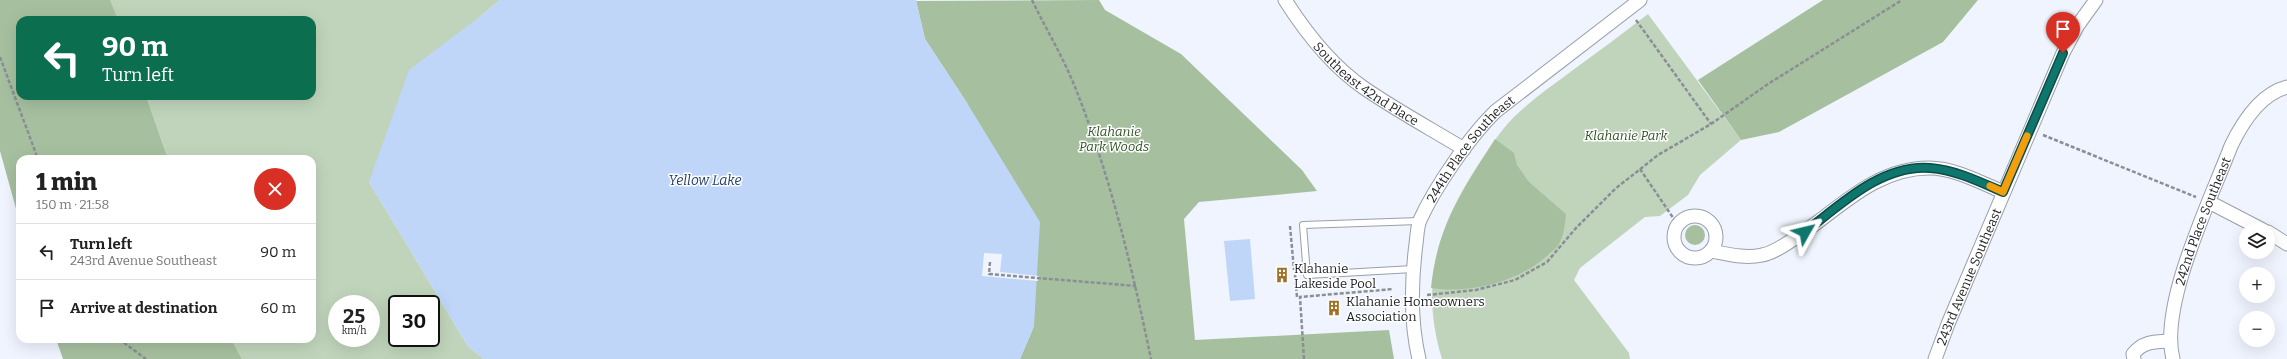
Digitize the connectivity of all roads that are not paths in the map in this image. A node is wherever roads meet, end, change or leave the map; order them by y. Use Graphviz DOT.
graph roads {
  1 [pos="1285,0"];
  2 [pos="1640,0"];
  3 [pos="2096,0"];
  4 [pos="2287,87"];
  5 [pos="1464,149"];
  6 [pos="2003,192"];
  7 [pos="2209,202"];
  8 [pos="1419,221"];
  9 [pos="2250,223"];
  10 [pos="2275,236"];
  11 [pos="2287,244"];
  12 [pos="1711,251"];
  13 [pos="1413,269"];
  14 [pos="2170,341"];
  15 [pos="1419,359"];
  16 [pos="1935,359"];
  17 [pos="2134,359"];
  18 [pos="2173,359"];
  1 -- 5 [label="street, Southeast 42nd Place"];
  2 -- 5 [label="street, 244th Place Southeast"];
  3 -- 6 [label="street, 243rd Avenue Southeast"];
  4 -- 7 [label="street, 242nd Place Southeast"];
  5 -- 8 [label="street, 244th Place Southeast"];
  6 -- 12 [label="street"];
  6 -- 16 [label="street, 243rd Avenue Southeast"];
  7 -- 9 [label="street"];
  7 -- 14 [label="street, 242nd Place Southeast"];
  8 -- 13 [label="street, 244th Place Southeast"];
  8 -- 13 [label="lane"];
  10 -- 11 [label="street"];
  12 -- 12 [label="street"];
  13 -- 15 [label="street, 244th Place Southeast"];
  14 -- 17 [label="street"];
  14 -- 18 [label="street, 242nd Place Southeast"];
}
